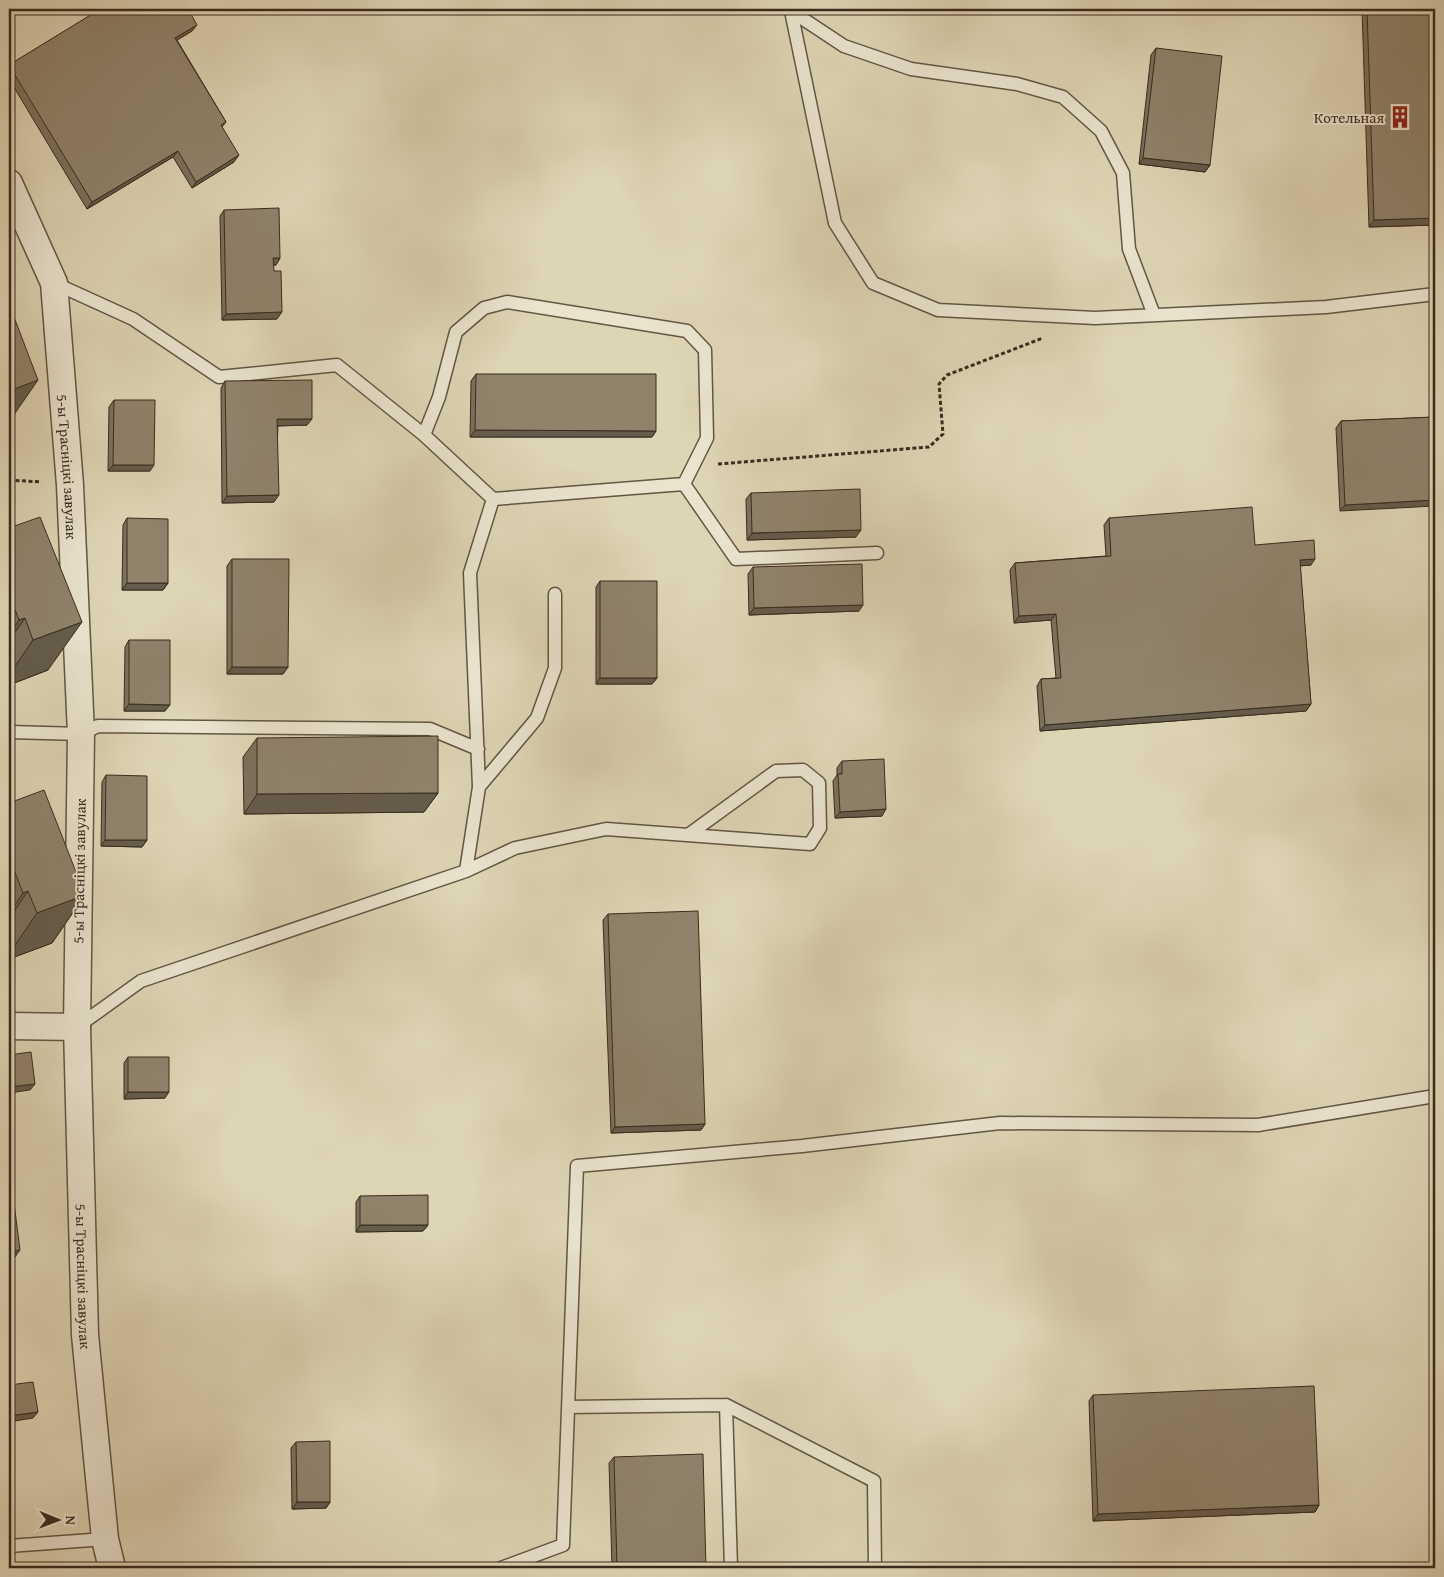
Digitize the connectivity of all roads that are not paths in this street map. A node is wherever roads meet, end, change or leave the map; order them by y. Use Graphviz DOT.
graph roads {
  1 [pos="790,9"];
  2 [pos="9,183"];
  3 [pos="54,283"];
  4 [pos="1435,294"];
  5 [pos="1154,315"];
  6 [pos="424,435"];
  7 [pos="684,484"];
  8 [pos="493,499"];
  9 [pos="877,553"];
  10 [pos="555,594"];
  11 [pos="9,732"];
  12 [pos="81,734"];
  13 [pos="478,749"];
  14 [pos="479,787"];
  15 [pos="688,835"];
  16 [pos="466,871"];
  17 [pos="9,1026"];
  18 [pos="78,1027"];
  19 [pos="1435,1096"];
  20 [pos="726,1405"];
  21 [pos="568,1407"];
  22 [pos="106,1539"];
  23 [pos="9,1546"];
  24 [pos="112,1568"];
  25 [pos="501,1568"];
  26 [pos="731,1568"];
  27 [pos="876,1568"];
  1 -- 5 [label="lane"];
  1 -- 5 [label="lane"];
  2 -- 3 [label="street, 5-ы Трасніцкі завулак"];
  3 -- 6 [label="lane"];
  3 -- 12 [label="street, 5-ы Трасніцкі завулак"];
  4 -- 5 [label="lane"];
  6 -- 7 [label="lane"];
  6 -- 8 [label="lane"];
  7 -- 8 [label="lane"];
  7 -- 9 [label="lane"];
  8 -- 13 [label="lane"];
  10 -- 14 [label="lane"];
  11 -- 12 [label="lane"];
  12 -- 13 [label="lane"];
  12 -- 18 [label="street, 5-ы Трасніцкі завулак"];
  13 -- 14 [label="lane"];
  14 -- 16 [label="lane"];
  15 -- 15 [label="lane"];
  15 -- 16 [label="lane"];
  16 -- 18 [label="lane"];
  17 -- 18 [label="street"];
  18 -- 22 [label="street, 5-ы Трасніцкі завулак"];
  19 -- 21 [label="lane"];
  20 -- 21 [label="lane"];
  20 -- 26 [label="lane"];
  20 -- 27 [label="lane"];
  21 -- 25 [label="lane"];
  22 -- 23 [label="lane"];
  22 -- 24 [label="street, 5-ы Трасніцкі завулак"];
}
